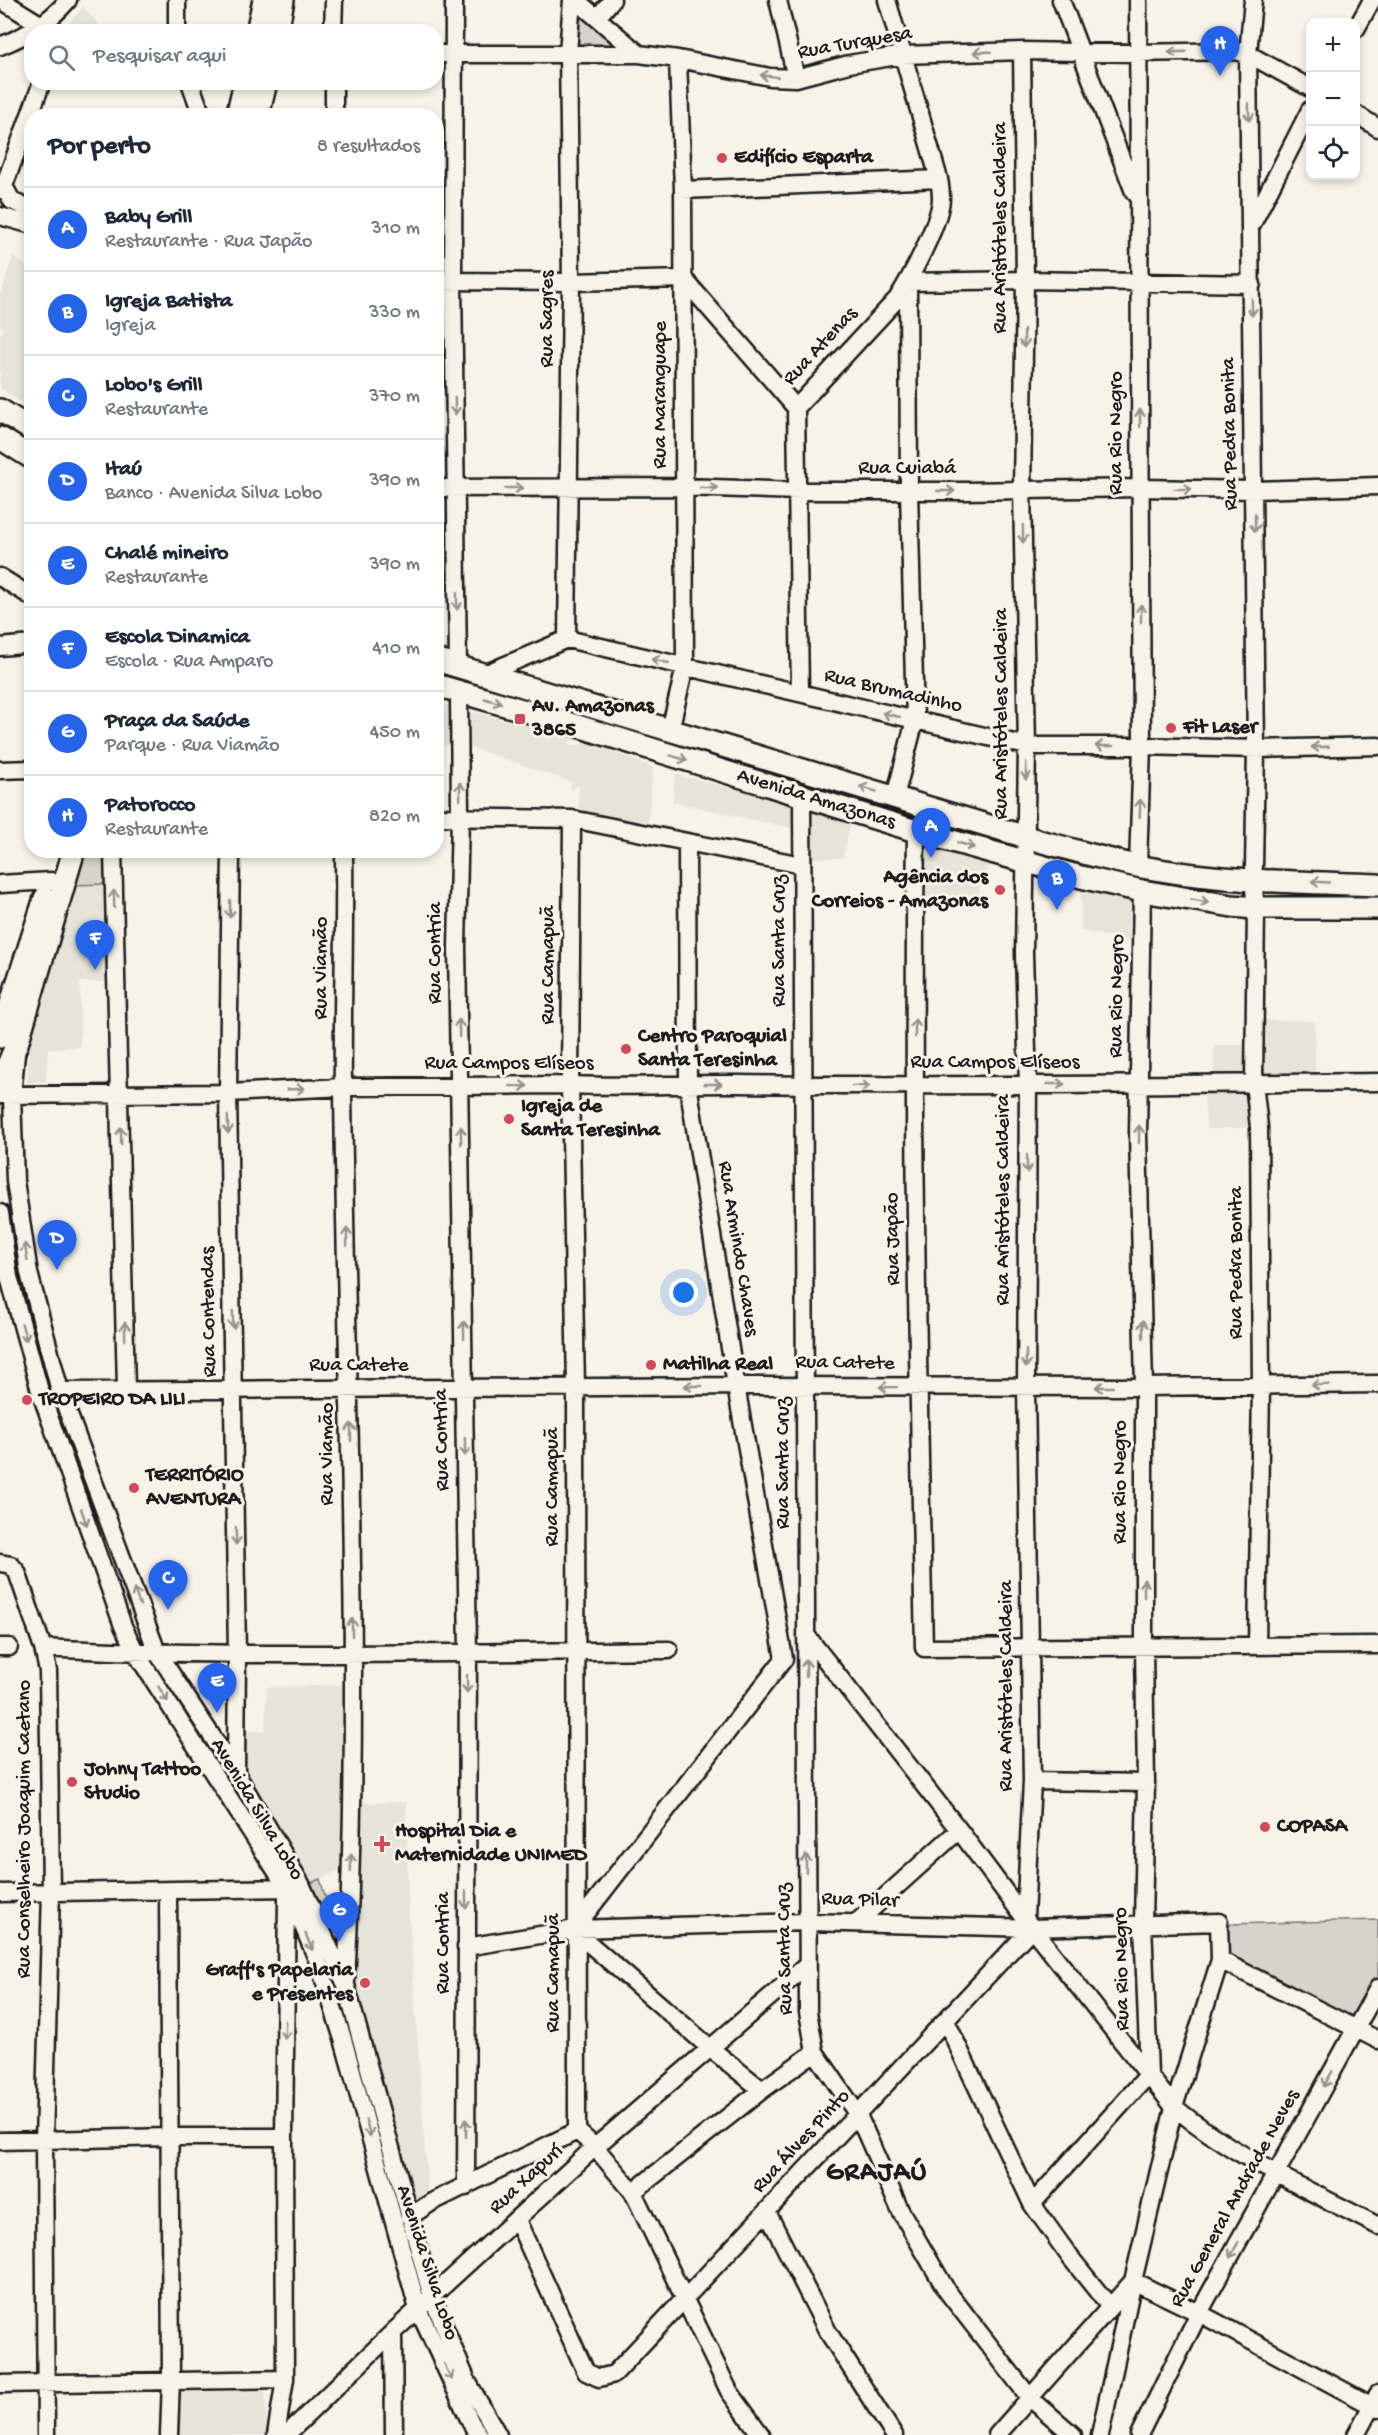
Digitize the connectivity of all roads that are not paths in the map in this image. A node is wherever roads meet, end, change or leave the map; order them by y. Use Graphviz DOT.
graph roads {
  1 [pos="1,0"];
  2 [pos="69,0"];
  3 [pos="177,0"];
  4 [pos="264,0"];
  5 [pos="283,0"];
  6 [pos="334,0"];
  7 [pos="454,0"];
  8 [pos="574,0"];
  9 [pos="612,0"];
  10 [pos="778,0"];
  11 [pos="887,0"];
  12 [pos="1061,0"];
  13 [pos="1138,0"];
  14 [pos="1253,0"];
  15 [pos="1372,0"];
  16 [pos="597,18"];
  17 [pos="1360,22"];
  18 [pos="40,24"];
  19 [pos="50,24"];
  20 [pos="177,24"];
  21 [pos="259,24"];
  22 [pos="278,24"];
  23 [pos="333,24"];
  24 [pos="24,36"];
  25 [pos="0,46"];
  26 [pos="1022,51"];
  27 [pos="568,53"];
  28 [pos="1081,53"];
  29 [pos="1137,53"];
  30 [pos="444,54"];
  31 [pos="454,54"];
  32 [pos="639,54"];
  33 [pos="1248,54"];
  34 [pos="903,55"];
  35 [pos="678,59"];
  36 [pos="796,78"];
  37 [pos="1306,85"];
  38 [pos="39,90"];
  39 [pos="193,90"];
  40 [pos="243,90"];
  41 [pos="264,90"];
  42 [pos="334,90"];
  43 [pos="32,108"];
  44 [pos="199,108"];
  45 [pos="239,108"];
  46 [pos="260,108"];
  47 [pos="334,108"];
  48 [pos="1360,117"];
  49 [pos="1306,120"];
  50 [pos="1378,128"];
  51 [pos="24,130"];
  52 [pos="939,179"];
  53 [pos="2,188"];
  54 [pos="683,190"];
  55 [pos="1138,201"];
  56 [pos="24,206"];
  57 [pos="0,216"];
  58 [pos="24,223"];
  59 [pos="1251,226"];
  60 [pos="684,279"];
  61 [pos="1025,280"];
  62 [pos="445,281"];
  63 [pos="1139,281"];
  64 [pos="571,282"];
  65 [pos="908,282"];
  66 [pos="1252,284"];
  67 [pos="796,408"];
  68 [pos="0,410"];
  69 [pos="24,425"];
  70 [pos="0,438"];
  71 [pos="24,453"];
  72 [pos="1378,486"];
  73 [pos="684,487"];
  74 [pos="444,488"];
  75 [pos="456,488"];
  76 [pos="569,488"];
  77 [pos="1140,488"];
  78 [pos="1254,490"];
  79 [pos="798,491"];
  80 [pos="909,491"];
  81 [pos="1022,491"];
  82 [pos="0,578"];
  83 [pos="24,592"];
  84 [pos="567,639"];
  85 [pos="24,645"];
  86 [pos="0,647"];
  87 [pos="444,663"];
  88 [pos="458,667"];
  89 [pos="685,667"];
  90 [pos="482,675"];
  91 [pos="444,687"];
  92 [pos="459,692"];
  93 [pos="800,693"];
  94 [pos="915,720"];
  95 [pos="670,730"];
  96 [pos="1027,746"];
  97 [pos="1142,746"];
  98 [pos="1378,746"];
  99 [pos="1256,749"];
  100 [pos="24,769"];
  101 [pos="0,770"];
  102 [pos="802,796"];
  103 [pos="895,797"];
  104 [pos="444,817"];
  105 [pos="460,817"];
  106 [pos="572,819"];
  107 [pos="916,831"];
  108 [pos="1025,836"];
  109 [pos="687,842"];
  110 [pos="58,858"];
  111 [pos="71,858"];
  112 [pos="112,858"];
  113 [pos="231,858"];
  114 [pos="344,858"];
  115 [pos="1025,863"];
  116 [pos="802,865"];
  117 [pos="1138,866"];
  118 [pos="1254,873"];
  119 [pos="51,881"];
  120 [pos="0,884"];
  121 [pos="1378,885"];
  122 [pos="1142,891"];
  123 [pos="1256,908"];
  124 [pos="1378,908"];
  125 [pos="6,1001"];
  126 [pos="5,1041"];
  127 [pos="1378,1082"];
  128 [pos="1254,1083"];
  129 [pos="688,1084"];
  130 [pos="1028,1084"];
  131 [pos="570,1085"];
  132 [pos="802,1085"];
  133 [pos="1140,1085"];
  134 [pos="915,1086"];
  135 [pos="343,1087"];
  136 [pos="460,1087"];
  137 [pos="4,1091"];
  138 [pos="228,1093"];
  139 [pos="120,1094"];
  140 [pos="0,1213"];
  141 [pos="1378,1384"];
  142 [pos="736,1386"];
  143 [pos="806,1386"];
  144 [pos="1261,1386"];
  145 [pos="576,1387"];
  146 [pos="1026,1387"];
  147 [pos="1144,1387"];
  148 [pos="918,1388"];
  149 [pos="126,1389"];
  150 [pos="234,1389"];
  151 [pos="350,1389"];
  152 [pos="465,1389"];
  153 [pos="60,1391"];
  154 [pos="0,1563"];
  155 [pos="806,1635"];
  156 [pos="1378,1645"];
  157 [pos="1144,1646"];
  158 [pos="1257,1646"];
  159 [pos="43,1647"];
  160 [pos="1031,1647"];
  161 [pos="669,1650"];
  162 [pos="577,1651"];
  163 [pos="157,1652"];
  164 [pos="468,1652"];
  165 [pos="136,1653"];
  166 [pos="352,1653"];
  167 [pos="237,1654"];
  168 [pos="236,1773"];
  169 [pos="1032,1780"];
  170 [pos="1146,1783"];
  171 [pos="959,1830"];
  172 [pos="294,1886"];
  173 [pos="51,1891"];
  174 [pos="168,1892"];
  175 [pos="0,1893"];
  176 [pos="807,1922"];
  177 [pos="856,1923"];
  178 [pos="1029,1923"];
  179 [pos="1143,1923"];
  180 [pos="577,1929"];
  181 [pos="466,1947"];
  182 [pos="1220,1960"];
  183 [pos="806,1966"];
  184 [pos="346,1985"];
  185 [pos="1378,1988"];
  186 [pos="945,2021"];
  187 [pos="1356,2028"];
  188 [pos="1378,2040"];
  189 [pos="710,2048"];
  190 [pos="815,2052"];
  191 [pos="1149,2074"];
  192 [pos="762,2090"];
  193 [pos="1174,2107"];
  194 [pos="858,2115"];
  195 [pos="577,2130"];
  196 [pos="168,2137"];
  197 [pos="284,2137"];
  198 [pos="0,2141"];
  199 [pos="44,2141"];
  200 [pos="595,2147"];
  201 [pos="1276,2172"];
  202 [pos="466,2187"];
  203 [pos="633,2192"];
  204 [pos="1032,2204"];
  205 [pos="768,2212"];
  206 [pos="409,2217"];
  207 [pos="517,2220"];
  208 [pos="1378,2226"];
  209 [pos="1133,2281"];
  210 [pos="432,2296"];
  211 [pos="684,2300"];
  212 [pos="1110,2307"];
  213 [pos="418,2309"];
  214 [pos="1199,2313"];
  215 [pos="393,2332"];
  216 [pos="285,2379"];
  217 [pos="171,2380"];
  218 [pos="0,2384"];
  219 [pos="45,2384"];
  220 [pos="1030,2398"];
  221 [pos="1376,2403"];
  222 [pos="46,2435"];
  223 [pos="169,2435"];
  224 [pos="276,2435"];
  225 [pos="286,2435"];
  226 [pos="394,2435"];
  227 [pos="479,2435"];
  228 [pos="498,2435"];
  229 [pos="761,2435"];
  230 [pos="894,2435"];
  231 [pos="997,2435"];
  232 [pos="1073,2435"];
  233 [pos="1100,2435"];
  234 [pos="1139,2435"];
  235 [pos="1356,2435"];
  1 -- 18 [label="street"];
  2 -- 19 [label="street"];
  3 -- 20 [label="street"];
  4 -- 21 [label="main road"];
  5 -- 22 [label="main road"];
  6 -- 23 [label="street"];
  7 -- 31 [label="street"];
  8 -- 16 [label="street"];
  8 -- 27 [label="street, Rua Sagres"];
  9 -- 16 [label="street"];
  10 -- 36 [label="street"];
  11 -- 34 [label="street, Rua Atenas"];
  12 -- 28 [label="street"];
  13 -- 29 [label="street, Rua Rio Negro"];
  14 -- 33 [label="street, Rua Pedra Bonita"];
  15 -- 17 [label="street"];
  16 -- 32 [label="street"];
  24 -- 25 [label="street"];
  26 -- 28 [label="street, Rua Turquesa"];
  26 -- 34 [label="street, Rua Turquesa, one-way"];
  26 -- 61 [label="street, Rua Aristóteles Caldeira"];
  27 -- 31 [label="street, Rua Turquesa"];
  27 -- 32 [label="street, Rua Turquesa"];
  27 -- 64 [label="street, Rua Sagres"];
  28 -- 29 [label="street, Rua Turquesa"];
  28 -- 55 [label="street"];
  33 -- 29 [label="street, Rua Turquesa, one-way"];
  29 -- 55 [label="street, Rua Rio Negro"];
  30 -- 31 [label="street, Rua Turquesa"];
  31 -- 62 [label="street"];
  32 -- 35 [label="street, Rua Turquesa"];
  33 -- 37 [label="street, Rua Turquesa"];
  33 -- 59 [label="street, Rua Pedra Bonita, one-way"];
  34 -- 36 [label="street, Rua Turquesa"];
  34 -- 52 [label="street, Rua Atenas"];
  36 -- 35 [label="street, Rua Turquesa, one-way"];
  35 -- 54 [label="street, Rua Maranguape"];
  38 -- 43 [label="street"];
  39 -- 44 [label="street"];
  40 -- 45 [label="main road"];
  41 -- 46 [label="main road"];
  42 -- 47 [label="street"];
  48 -- 50 [label="street"];
  49 -- 59 [label="street"];
  51 -- 53 [label="street"];
  52 -- 54 [label="street"];
  52 -- 65 [label="street, Rua Atenas"];
  53 -- 56 [label="street"];
  54 -- 60 [label="street, Rua Maranguape"];
  55 -- 63 [label="street, Rua Rio Negro"];
  57 -- 58 [label="street"];
  59 -- 66 [label="street, Rua Pedra Bonita"];
  60 -- 64 [label="street"];
  60 -- 67 [label="street"];
  60 -- 73 [label="street, Rua Maranguape"];
  61 -- 63 [label="street"];
  61 -- 65 [label="street"];
  61 -- 81 [label="street, Rua Aristóteles Caldeira, one-way"];
  62 -- 64 [label="street"];
  62 -- 75 [label="street, one-way"];
  63 -- 66 [label="street"];
  77 -- 63 [label="street, Rua Rio Negro, one-way"];
  64 -- 76 [label="street, Rua Sagres"];
  65 -- 67 [label="street, Rua Atenas"];
  65 -- 80 [label="street"];
  66 -- 78 [label="street, Rua Pedra Bonita, one-way"];
  67 -- 79 [label="street, Rua Atenas"];
  68 -- 69 [label="main road"];
  70 -- 71 [label="main road"];
  72 -- 78 [label="street, Rua Cuiabá"];
  73 -- 76 [label="street, Rua Cuiabá"];
  73 -- 79 [label="street, Rua Cuiabá, one-way"];
  73 -- 89 [label="street, Rua Maranguape"];
  74 -- 75 [label="street, Rua Cuiabá"];
  75 -- 76 [label="street, Rua Cuiabá, one-way"];
  75 -- 88 [label="street, one-way"];
  76 -- 84 [label="street, Rua Sagres"];
  77 -- 78 [label="street, Rua Cuiabá, one-way"];
  77 -- 81 [label="street, Rua Cuiabá"];
  97 -- 77 [label="street, Rua Rio Negro, one-way"];
  78 -- 99 [label="street, Rua Pedra Bonita, one-way"];
  79 -- 80 [label="street, Rua Cuiabá"];
  79 -- 93 [label="street, Rua Atenas"];
  80 -- 81 [label="street, Rua Cuiabá, one-way"];
  80 -- 94 [label="street"];
  81 -- 96 [label="street, Rua Aristóteles Caldeira, one-way"];
  82 -- 83 [label="street"];
  89 -- 84 [label="street, Rua Brumadinho, one-way"];
  84 -- 90 [label="street"];
  85 -- 86 [label="street"];
  87 -- 88 [label="main road, Avenida Amazonas"];
  88 -- 90 [label="main road, Avenida Amazonas"];
  89 -- 93 [label="street, Rua Brumadinho"];
  89 -- 95 [label="street, Rua Maranguape"];
  90 -- 95 [label="main road, Avenida Amazonas"];
  91 -- 92 [label="main road, Avenida Amazonas"];
  92 -- 102 [label="main road, Avenida Amazonas, one-way"];
  105 -- 92 [label="street, Rua Contria, one-way"];
  94 -- 93 [label="street, Rua Brumadinho, one-way"];
  94 -- 96 [label="street, Rua Brumadinho"];
  94 -- 103 [label="street"];
  103 -- 95 [label="main road, Avenida Amazonas, one-way"];
  97 -- 96 [label="street, Rua Brumadinho, one-way"];
  96 -- 108 [label="street, Rua Aristóteles Caldeira, one-way"];
  97 -- 99 [label="street, Rua Brumadinho"];
  117 -- 97 [label="street, Rua Rio Negro, one-way"];
  98 -- 99 [label="street, Rua Brumadinho, one-way"];
  99 -- 118 [label="street, Rua Pedra Bonita"];
  100 -- 101 [label="street"];
  102 -- 107 [label="main road, Avenida Amazonas"];
  102 -- 116 [label="street, Rua Santa Cruz"];
  103 -- 108 [label="main road, Avenida Amazonas"];
  104 -- 105 [label="street"];
  105 -- 106 [label="street"];
  136 -- 105 [label="street, Rua Contria, one-way"];
  106 -- 109 [label="street"];
  106 -- 131 [label="street, Rua Camapuã"];
  107 -- 115 [label="main road, Avenida Amazonas, one-way"];
  134 -- 107 [label="street, Rua Japão, one-way"];
  108 -- 115 [label="street, Rua Aristóteles Caldeira"];
  108 -- 117 [label="main road, Avenida Amazonas"];
  109 -- 116 [label="street"];
  109 -- 129 [label="street, Rua Armindo Chaves"];
  110 -- 119 [label="main road, Avenida Silva Lobo"];
  111 -- 126 [label="main road, Avenida Silva Lobo"];
  139 -- 112 [label="street, one-way"];
  113 -- 138 [label="street, Rua Contendas, one-way"];
  114 -- 135 [label="street, Rua Viamão"];
  115 -- 122 [label="main road, Avenida Amazonas"];
  115 -- 130 [label="street, Rua Aristóteles Caldeira"];
  116 -- 132 [label="street, Rua Santa Cruz"];
  117 -- 118 [label="main road, Avenida Amazonas"];
  121 -- 118 [label="main road, Avenida Amazonas, one-way"];
  118 -- 123 [label="street, Rua Pedra Bonita"];
  119 -- 120 [label="street"];
  119 -- 125 [label="main road, Avenida Silva Lobo"];
  122 -- 123 [label="main road, Avenida Amazonas, one-way"];
  122 -- 133 [label="street, Rua Rio Negro"];
  123 -- 124 [label="main road, Avenida Amazonas"];
  123 -- 128 [label="street, Rua Pedra Bonita"];
  125 -- 126 [label="main road, Avenida Silva Lobo"];
  126 -- 137 [label="main road, Avenida Silva Lobo"];
  127 -- 128 [label="street, Rua Campos Elíseos"];
  128 -- 133 [label="street, Rua Campos Elíseos"];
  128 -- 144 [label="street, Rua Pedra Bonita"];
  129 -- 131 [label="street, Rua Campos Elíseos"];
  129 -- 132 [label="street, Rua Campos Elíseos, one-way"];
  129 -- 142 [label="street, Rua Armindo Chaves"];
  130 -- 133 [label="street, Rua Campos Elíseos, one-way"];
  130 -- 134 [label="street, Rua Campos Elíseos"];
  130 -- 146 [label="street, Rua Aristóteles Caldeira, one-way"];
  136 -- 131 [label="street, Rua Campos Elíseos, one-way"];
  131 -- 145 [label="street, Rua Camapuã"];
  132 -- 134 [label="street, Rua Campos Elíseos, one-way"];
  132 -- 143 [label="street, Rua Santa Cruz"];
  147 -- 133 [label="street, Rua Rio Negro, one-way"];
  134 -- 148 [label="street, Rua Japão"];
  135 -- 136 [label="street, Rua Campos Elíseos"];
  138 -- 135 [label="street, Rua Campos Elíseos, one-way"];
  151 -- 135 [label="street, Rua Viamão, one-way"];
  152 -- 136 [label="street, Rua Contria, one-way"];
  137 -- 139 [label="street, Rua Campos Elíseos"];
  153 -- 137 [label="street, Avenida Silva Lobo, one-way"];
  138 -- 139 [label="street, Rua Campos Elíseos"];
  138 -- 150 [label="street, Rua Contendas, one-way"];
  149 -- 139 [label="street, one-way"];
  140 -- 165 [label="street, Avenida Silva Lobo, one-way"];
  141 -- 144 [label="street, Rua Catete, one-way"];
  142 -- 143 [label="street, Rua Catete"];
  142 -- 145 [label="street, Rua Catete, one-way"];
  142 -- 180 [label="street, Rua Armindo Chaves"];
  148 -- 143 [label="street, Rua Catete, one-way"];
  143 -- 155 [label="street, Rua Santa Cruz"];
  144 -- 147 [label="street, Rua Catete"];
  144 -- 158 [label="street, Rua Pedra Bonita"];
  145 -- 152 [label="street, Rua Catete"];
  145 -- 162 [label="street, Rua Camapuã"];
  147 -- 146 [label="street, Rua Catete, one-way"];
  146 -- 148 [label="street, Rua Catete"];
  146 -- 160 [label="street, Rua Aristóteles Caldeira"];
  157 -- 147 [label="street, Rua Rio Negro, one-way"];
  148 -- 160 [label="street, Rua Japão"];
  149 -- 150 [label="street, Rua Catete"];
  149 -- 153 [label="street, Rua Catete"];
  150 -- 151 [label="street, Rua Catete"];
  150 -- 167 [label="street, Rua Contendas, one-way"];
  151 -- 152 [label="street, Rua Catete"];
  166 -- 151 [label="street, Rua Viamão, one-way"];
  152 -- 164 [label="street, Rua Contria, one-way"];
  163 -- 153 [label="street, Avenida Silva Lobo, one-way"];
  154 -- 159 [label="street, Rua Conselheiro Joaquim Caetano"];
  155 -- 171 [label="street"];
  176 -- 155 [label="street, Rua Santa Cruz, one-way"];
  156 -- 158 [label="street"];
  157 -- 158 [label="street"];
  157 -- 160 [label="street"];
  157 -- 170 [label="street, Rua Rio Negro"];
  159 -- 165 [label="street"];
  159 -- 173 [label="street, Rua Conselheiro Joaquim Caetano"];
  160 -- 169 [label="street, Rua Aristóteles Caldeira"];
  161 -- 162 [label="street"];
  162 -- 164 [label="street"];
  162 -- 180 [label="street, Rua Camapuã"];
  163 -- 165 [label="street"];
  163 -- 167 [label="street"];
  163 -- 168 [label="street, Avenida Silva Lobo"];
  164 -- 166 [label="street"];
  164 -- 181 [label="street, Rua Contria, one-way"];
  165 -- 172 [label="street, Avenida Silva Lobo, one-way"];
  166 -- 167 [label="street"];
  184 -- 166 [label="street, Rua Viamão, one-way"];
  167 -- 168 [label="street, Rua Contendas"];
  168 -- 172 [label="street, Avenida Silva Lobo"];
  169 -- 170 [label="street"];
  169 -- 178 [label="street, Rua Aristóteles Caldeira"];
  170 -- 179 [label="street, Rua Rio Negro"];
  171 -- 177 [label="street"];
  171 -- 178 [label="street"];
  172 -- 174 [label="street"];
  172 -- 184 [label="street, Avenida Silva Lobo"];
  172 -- 197 [label="street, one-way"];
  172 -- 213 [label="street, Avenida Silva Lobo, one-way"];
  173 -- 174 [label="street"];
  173 -- 175 [label="street"];
  173 -- 199 [label="street, Rua Conselheiro Joaquim Caetano"];
  174 -- 196 [label="street"];
  176 -- 177 [label="street, Rua Pilar"];
  176 -- 180 [label="street, Rua Pilar"];
  176 -- 183 [label="street, Rua Santa Cruz"];
  177 -- 178 [label="street, Rua Pilar"];
  178 -- 179 [label="street, Rua Pilar"];
  178 -- 186 [label="street, Rua Álves Pinto"];
  178 -- 191 [label="street"];
  179 -- 182 [label="street, Rua Pilar"];
  179 -- 191 [label="street, Rua Rio Negro"];
  180 -- 181 [label="street, Rua Pilar"];
  180 -- 189 [label="street"];
  180 -- 195 [label="street, Rua Camapuã"];
  202 -- 181 [label="street, Rua Contria, one-way"];
  182 -- 187 [label="street"];
  182 -- 193 [label="street"];
  183 -- 189 [label="street, Rua Xapurí"];
  183 -- 190 [label="street, Rua Santa Cruz"];
  184 -- 206 [label="street, Avenida Silva Lobo"];
  185 -- 187 [label="street, Rua General Andrade Neves"];
  186 -- 194 [label="street, Rua Álves Pinto"];
  186 -- 204 [label="street"];
  187 -- 188 [label="street"];
  187 -- 201 [label="street, Rua General Andrade Neves, one-way"];
  189 -- 192 [label="street"];
  189 -- 200 [label="street, Rua Xapurí"];
  190 -- 192 [label="street"];
  190 -- 194 [label="street, Rua Santa Cruz"];
  191 -- 193 [label="street"];
  191 -- 204 [label="street"];
  192 -- 203 [label="street"];
  193 -- 201 [label="street"];
  193 -- 209 [label="street"];
  194 -- 205 [label="street, Rua Álves Pinto"];
  194 -- 220 [label="street, Rua Santa Cruz"];
  195 -- 200 [label="street"];
  195 -- 202 [label="street"];
  196 -- 197 [label="street"];
  196 -- 199 [label="street"];
  196 -- 217 [label="street"];
  197 -- 216 [label="street"];
  198 -- 199 [label="street"];
  199 -- 219 [label="street, Rua Conselheiro Joaquim Caetano"];
  200 -- 203 [label="street"];
  200 -- 207 [label="street, Rua Xapurí"];
  201 -- 208 [label="street"];
  201 -- 214 [label="street, Rua General Andrade Neves, one-way"];
  202 -- 206 [label="street"];
  203 -- 211 [label="street"];
  204 -- 212 [label="street"];
  205 -- 211 [label="street, Rua Álves Pinto"];
  205 -- 230 [label="street"];
  206 -- 210 [label="street, Avenida Silva Lobo"];
  207 -- 210 [label="street, Rua Xapurí"];
  207 -- 211 [label="street, Rua Álves Pinto"];
  209 -- 212 [label="street"];
  209 -- 214 [label="street"];
  209 -- 233 [label="street"];
  210 -- 213 [label="street, Rua Xapurí"];
  210 -- 228 [label="street, Avenida Silva Lobo"];
  211 -- 229 [label="street"];
  212 -- 220 [label="street"];
  213 -- 215 [label="street, Rua Xapurí"];
  213 -- 227 [label="street, Avenida Silva Lobo, one-way"];
  214 -- 221 [label="street"];
  214 -- 234 [label="street, Rua General Andrade Neves"];
  215 -- 225 [label="street, Rua Xapurí"];
  215 -- 226 [label="street"];
  216 -- 217 [label="street"];
  216 -- 224 [label="street"];
  217 -- 219 [label="street"];
  217 -- 223 [label="street"];
  218 -- 219 [label="street"];
  219 -- 222 [label="street, Rua Conselheiro Joaquim Caetano"];
  220 -- 231 [label="street"];
  220 -- 232 [label="street, Rua Santa Cruz"];
  221 -- 235 [label="street"];
}
